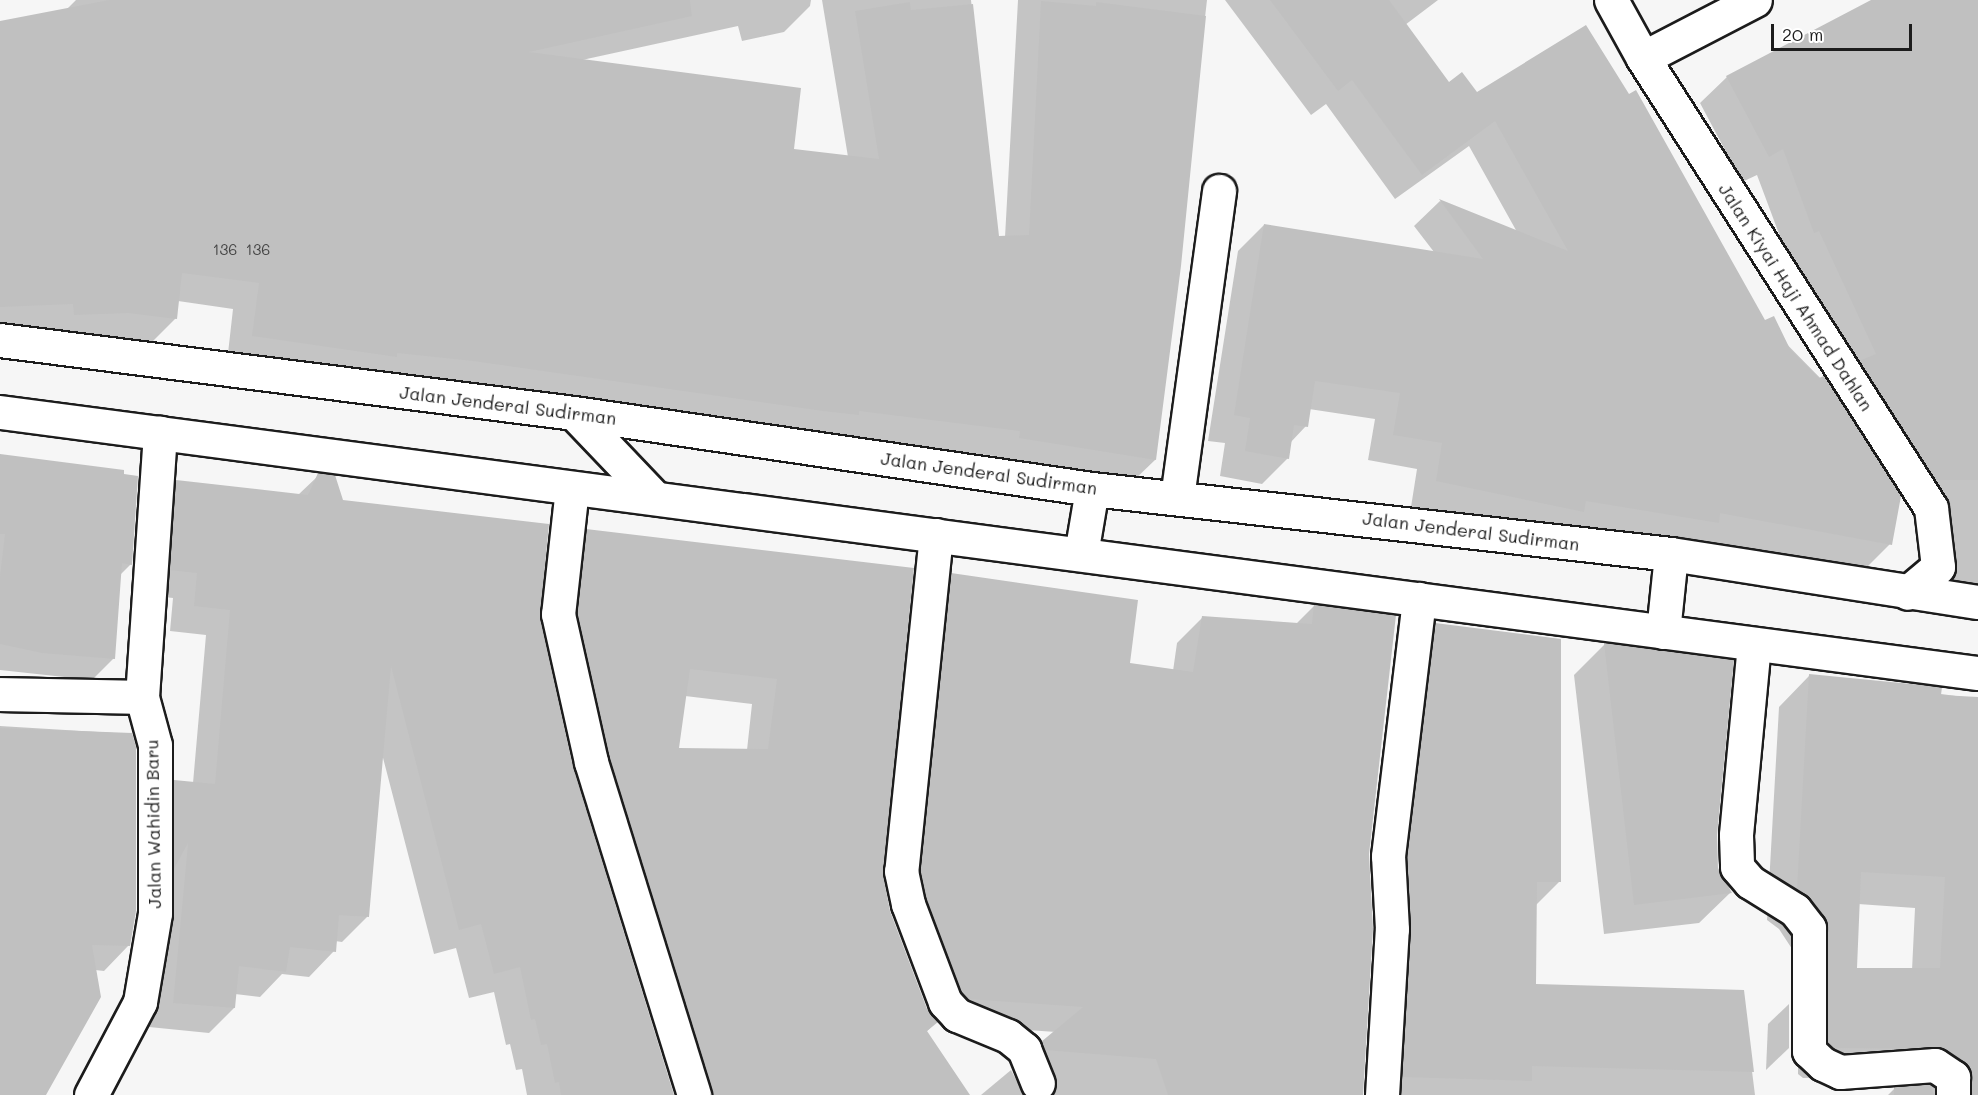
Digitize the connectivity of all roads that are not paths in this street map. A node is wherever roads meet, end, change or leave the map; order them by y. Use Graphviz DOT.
graph roads {
  1 [pos="1611,0"];
  2 [pos="1755,0"];
  3 [pos="1643,58"];
  4 [pos="1219,191"];
  5 [pos="0,340"];
  6 [pos="0,411"];
  7 [pos="574,413"];
  8 [pos="160,433"];
  9 [pos="572,488"];
  10 [pos="1092,489"];
  11 [pos="655,498"];
  12 [pos="1177,498"];
  13 [pos="936,535"];
  14 [pos="1081,554"];
  15 [pos="1671,554"];
  16 [pos="1907,593"];
  17 [pos="1419,599"];
  18 [pos="1978,602"];
  19 [pos="1663,632"];
  20 [pos="1754,644"];
  21 [pos="1978,674"];
  22 [pos="0,694"];
  23 [pos="142,697"];
  24 [pos="1038,1083"];
  25 [pos="91,1095"];
  26 [pos="694,1095"];
  27 [pos="1382,1095"];
  28 [pos="1953,1095"];
  1 -- 3 [label="street, Jalan Kiyai Haji Ahmad Dahlan"];
  2 -- 3 [label="street"];
  3 -- 16 [label="street, Jalan Kiyai Haji Ahmad Dahlan"];
  4 -- 12 [label="street"];
  5 -- 7 [label="street, Jalan Jenderal Sudirman"];
  6 -- 8 [label="street"];
  7 -- 10 [label="street, Jalan Jenderal Sudirman"];
  7 -- 11 [label="street"];
  8 -- 9 [label="street"];
  8 -- 23 [label="street, Jalan Wahidin Baru"];
  9 -- 11 [label="street"];
  9 -- 26 [label="street"];
  10 -- 12 [label="street, Jalan Jenderal Sudirman"];
  10 -- 14 [label="street"];
  11 -- 13 [label="street"];
  12 -- 15 [label="street, Jalan Jenderal Sudirman"];
  13 -- 14 [label="street"];
  13 -- 24 [label="street"];
  14 -- 17 [label="street"];
  15 -- 16 [label="street, Jalan Jenderal Sudirman"];
  15 -- 19 [label="street"];
  16 -- 18 [label="street, Jalan Jenderal Sudirman"];
  17 -- 19 [label="street"];
  17 -- 27 [label="street"];
  19 -- 20 [label="street"];
  20 -- 21 [label="street"];
  20 -- 28 [label="street"];
  22 -- 23 [label="street"];
  23 -- 25 [label="street, Jalan Wahidin Baru"];
}
